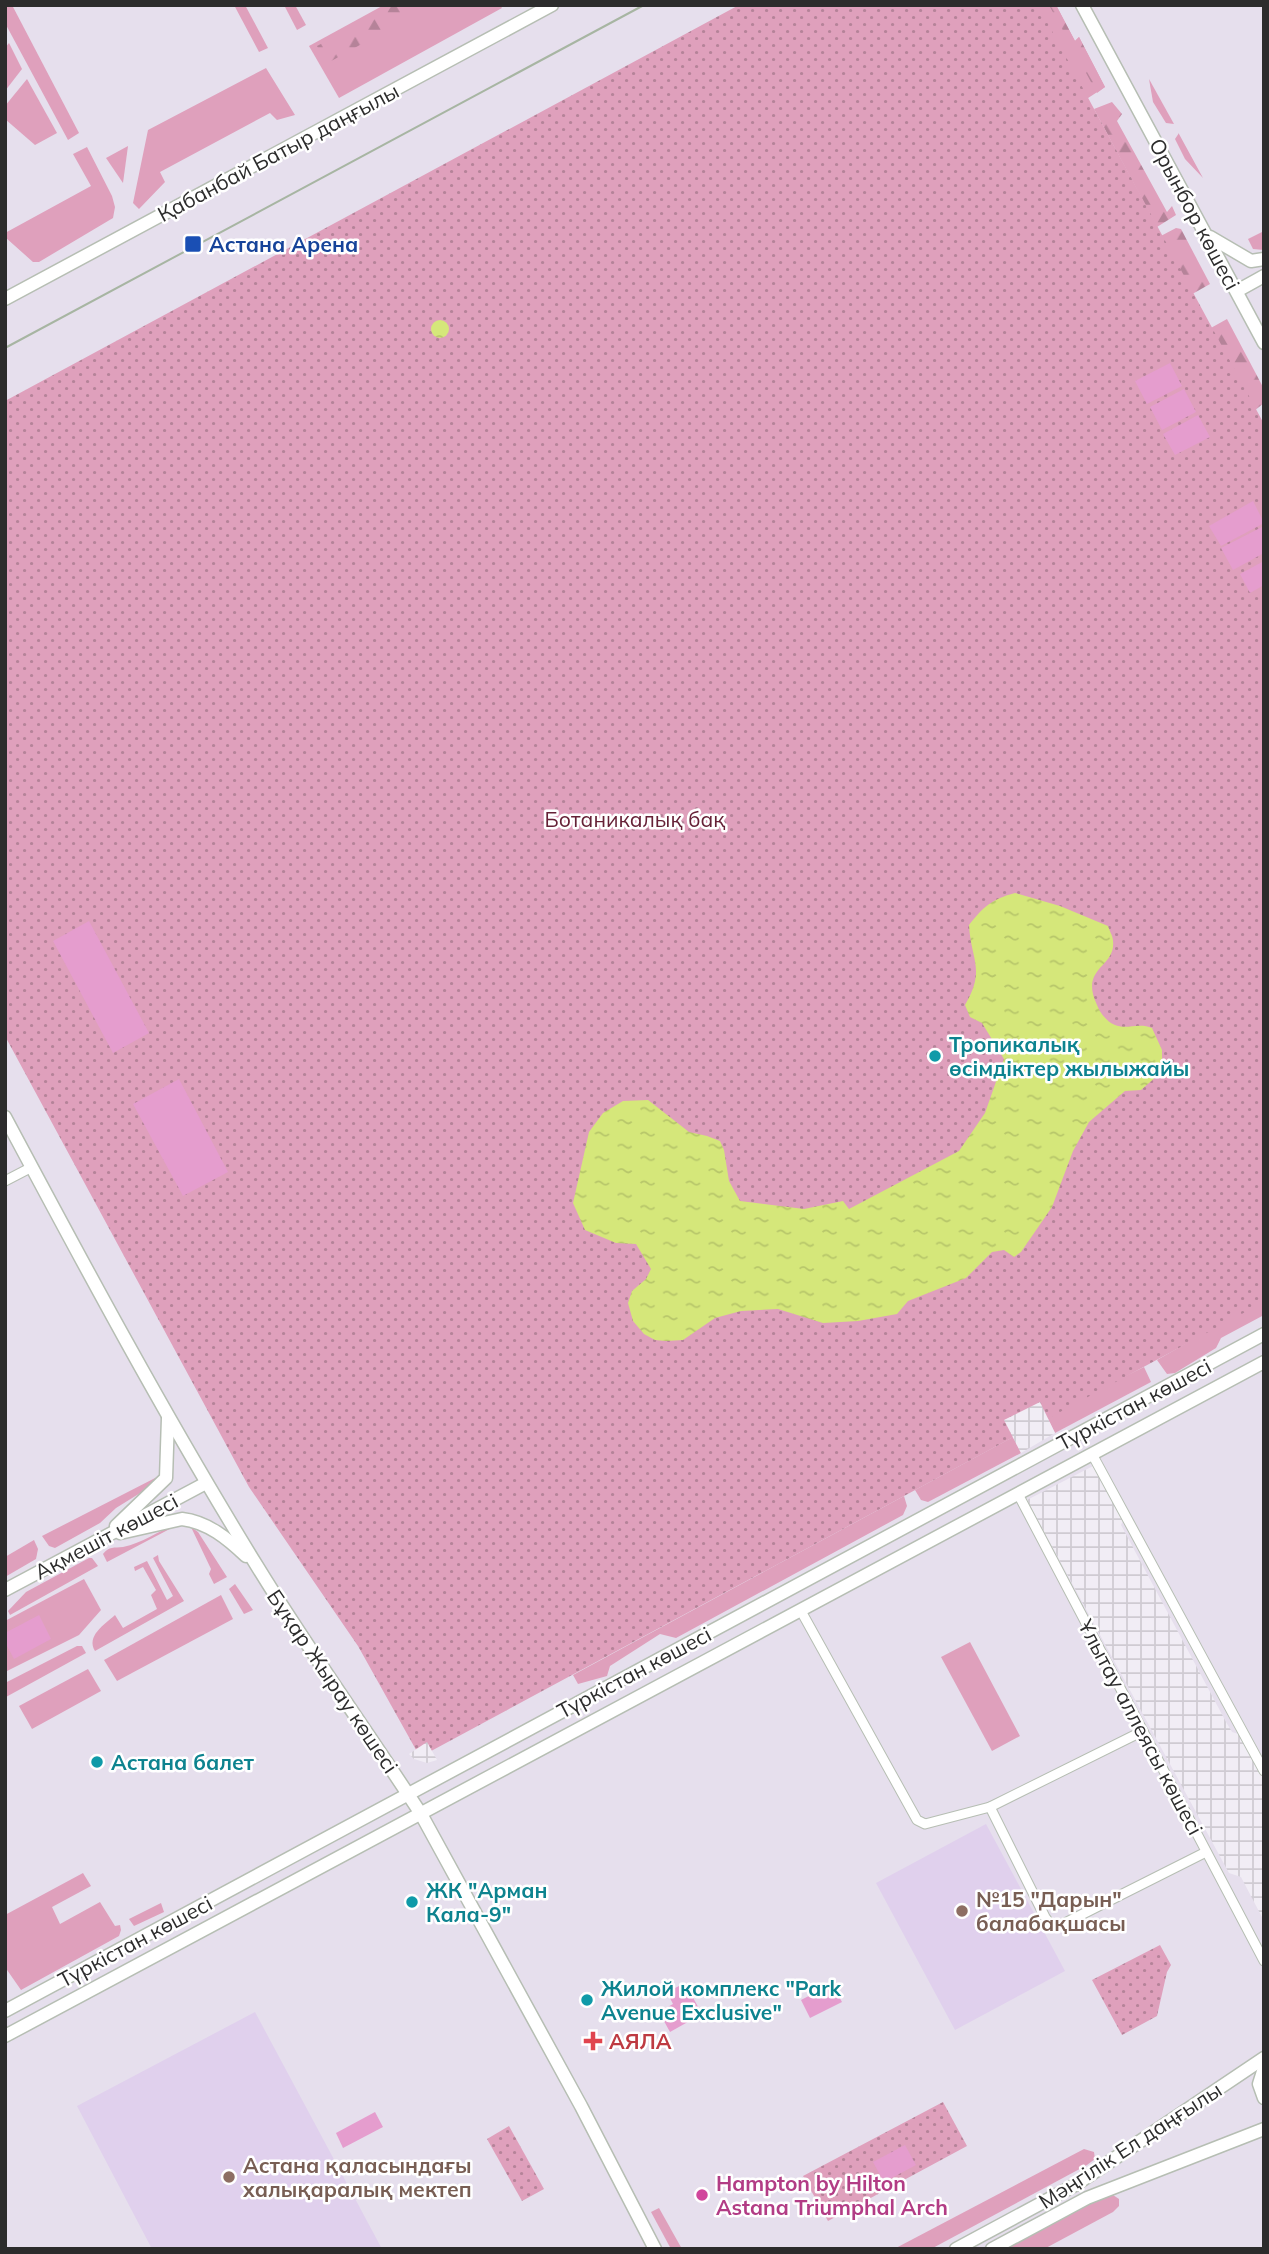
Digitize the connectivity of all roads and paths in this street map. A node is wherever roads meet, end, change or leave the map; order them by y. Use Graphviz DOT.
graph roads {
  1 [pos="552,5"];
  2 [pos="1083,5"];
  3 [pos="1207,235"];
  4 [pos="1264,259"];
  5 [pos="1264,276"];
  6 [pos="1237,292"];
  7 [pos="5,299"];
  8 [pos="1264,343"];
  9 [pos="5,1118"];
  10 [pos="32,1167"];
  11 [pos="5,1181"];
  12 [pos="1264,1334"];
  13 [pos="1264,1362"];
  14 [pos="169,1418"];
  15 [pos="1078,1434"];
  16 [pos="1086,1457"];
  17 [pos="1015,1468"];
  18 [pos="206,1482"];
  19 [pos="1018,1494"];
  20 [pos="106,1536"];
  21 [pos="257,1566"];
  22 [pos="5,1590"];
  23 [pos="801,1611"];
  24 [pos="1143,1731"];
  25 [pos="1264,1771"];
  26 [pos="408,1794"];
  27 [pos="990,1807"];
  28 [pos="421,1814"];
  29 [pos="1206,1852"];
  30 [pos="1264,1961"];
  31 [pos="82,1970"];
  32 [pos="44,1991"];
  33 [pos="79,1997"];
  34 [pos="5,2011"];
  35 [pos="49,2013"];
  36 [pos="5,2036"];
  37 [pos="1264,2058"];
  38 [pos="1264,2068"];
  39 [pos="1264,2098"];
  40 [pos="1264,2129"];
  41 [pos="655,2249"];
  42 [pos="956,2249"];
  43 [pos="992,2249"];
  1 -- 7 [label="main road, Қабанбай Батыр даңғылы"];
  2 -- 3 [label="main road, Орынбор көшесі"];
  3 -- 4 [label="main road"];
  3 -- 6 [label="main road, Орынбор көшесі"];
  5 -- 6 [label="main road"];
  6 -- 8 [label="main road, Орынбор көшесі"];
  9 -- 10 [label="main road, Бұқар Жырау көшесі"];
  10 -- 11 [label="street"];
  10 -- 14 [label="main road, Бұқар Жырау көшесі"];
  12 -- 15 [label="main road, Түркістан көшесі"];
  13 -- 16 [label="main road, Түркістан көшесі"];
  14 -- 18 [label="main road, Бұқар Жырау көшесі"];
  14 -- 20 [label="main road"];
  15 -- 16 [label="main road"];
  15 -- 17 [label="main road, Түркістан көшесі"];
  16 -- 19 [label="main road, Түркістан көшесі"];
  16 -- 25 [label="street"];
  17 -- 19 [label="main road"];
  17 -- 26 [label="main road, Түркістан көшесі"];
  18 -- 20 [label="main road, Ақмешіт көшесі"];
  18 -- 21 [label="main road, Бұқар Жырау көшесі"];
  19 -- 23 [label="main road, Түркістан көшесі"];
  19 -- 24 [label="street, Ұлытау аллеясы көшесі"];
  20 -- 21 [label="main road"];
  20 -- 22 [label="main road, Ақмешіт көшесі"];
  21 -- 26 [label="main road, Бұқар Жырау көшесі"];
  23 -- 27 [label="street"];
  23 -- 28 [label="main road, Түркістан көшесі"];
  24 -- 27 [label="street"];
  24 -- 29 [label="street, Ұлытау аллеясы көшесі"];
  26 -- 28 [label="main road, Бұқар Жырау көшесі"];
  26 -- 31 [label="main road, Түркістан көшесі"];
  27 -- 29 [label="street"];
  28 -- 33 [label="main road, Түркістан көшесі"];
  28 -- 41 [label="main road, Бұқар Жырау көшесі"];
  29 -- 30 [label="street, Ұлытау аллеясы көшесі"];
  31 -- 32 [label="main road, Түркістан көшесі"];
  31 -- 33 [label="main road"];
  32 -- 34 [label="main road, Түркістан көшесі"];
  32 -- 35 [label="main road"];
  33 -- 35 [label="main road, Түркістан көшесі"];
  35 -- 36 [label="main road, Түркістан көшесі"];
  37 -- 42 [label="main road, Мәңгілік Ел даңғылы"];
  38 -- 39 [label="main road"];
  40 -- 43 [label="main road, Мәңгілік Ел даңғылы"];
}
